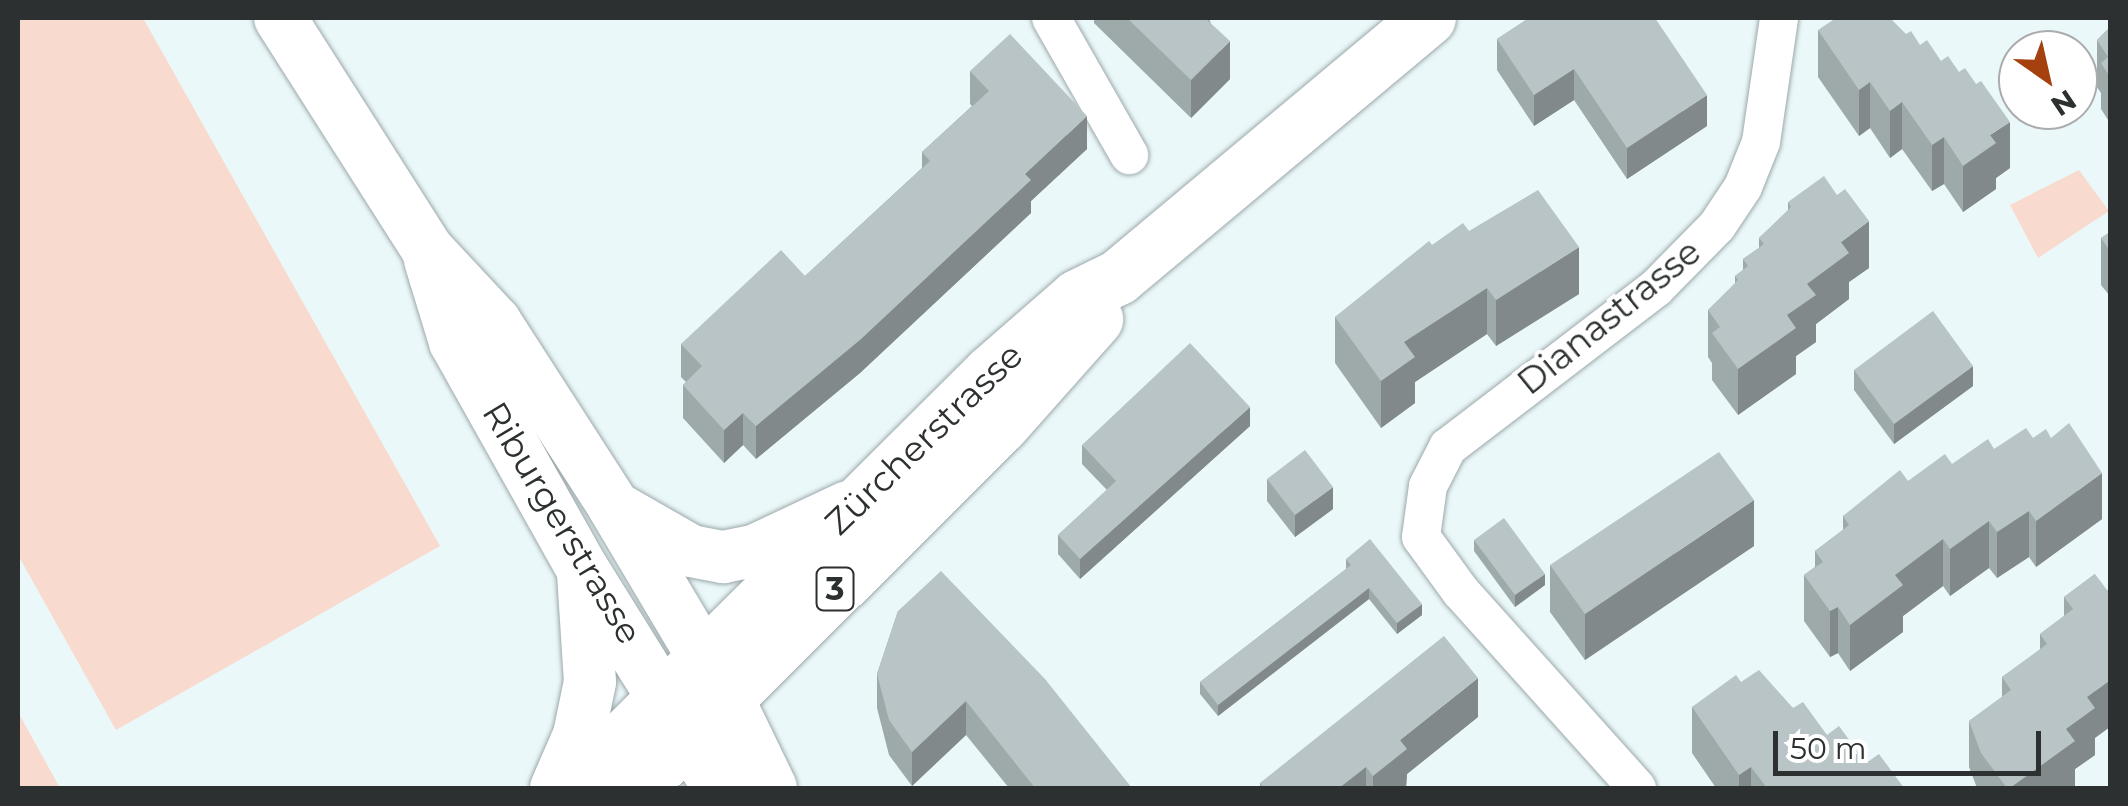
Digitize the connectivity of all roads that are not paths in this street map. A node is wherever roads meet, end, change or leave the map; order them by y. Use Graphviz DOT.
graph roads {
  1 [pos="280,18"];
  2 [pos="1051,18"];
  3 [pos="1428,18"];
  4 [pos="1779,18"];
  5 [pos="1129,155"];
  6 [pos="427,248"];
  7 [pos="1118,277"];
  8 [pos="614,507"];
  9 [pos="848,508"];
  10 [pos="582,568"];
  11 [pos="698,698"];
  12 [pos="556,788"];
  13 [pos="573,788"];
  14 [pos="636,788"];
  15 [pos="720,788"];
  16 [pos="771,788"];
  17 [pos="1636,788"];
  1 -- 6 [label="main road, Riburgerstrasse"];
  2 -- 5 [label="street"];
  3 -- 7 [label="main road, Zürcherstrasse / 3"];
  4 -- 17 [label="street, Dianastrasse"];
  6 -- 8 [label="main road, Riburgerstrasse"];
  6 -- 10 [label="main road, Riburgerstrasse"];
  7 -- 9 [label="main road, Zürcherstrasse / 3"];
  7 -- 11 [label="main road, Zürcherstrasse / 3"];
  8 -- 9 [label="main road, Riburgerstrasse"];
  8 -- 11 [label="main road, Riburgerstrasse"];
  9 -- 11 [label="main road, Zürcherstrasse / 3"];
  10 -- 11 [label="main road, Riburgerstrasse"];
  10 -- 12 [label="main road"];
  11 -- 13 [label="main road, Zürcherstrasse / 3"];
  11 -- 14 [label="main road, Zürcherstrasse / 3"];
  11 -- 15 [label="main road, Riburgerstrasse"];
  11 -- 16 [label="main road, Riburgerstrasse"];
}
